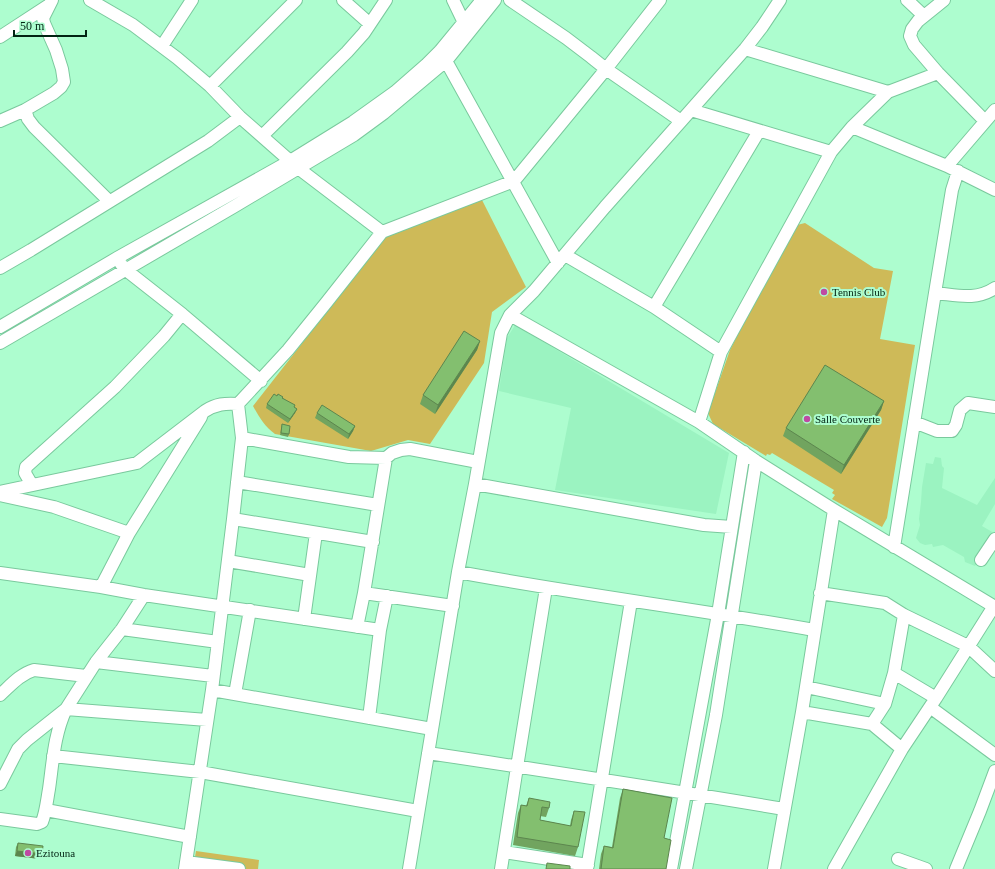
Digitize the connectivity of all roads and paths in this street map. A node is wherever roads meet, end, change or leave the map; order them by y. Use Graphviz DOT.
graph roads {
  1 [pos="192,0"];
  2 [pos="296,0"];
  3 [pos="343,0"];
  4 [pos="386,0"];
  5 [pos="453,0"];
  6 [pos="482,0"];
  7 [pos="495,0"];
  8 [pos="510,0"];
  9 [pos="660,0"];
  10 [pos="780,0"];
  11 [pos="908,0"];
  12 [pos="944,0"];
  13 [pos="50,2"];
  14 [pos="97,2"];
  15 [pos="924,16"];
  16 [pos="370,24"];
  17 [pos="466,28"];
  18 [pos="0,37"];
  19 [pos="162,46"];
  20 [pos="745,49"];
  21 [pos="446,61"];
  22 [pos="606,69"];
  23 [pos="938,73"];
  24 [pos="210,86"];
  25 [pos="888,92"];
  26 [pos="24,110"];
  27 [pos="691,110"];
  28 [pos="995,110"];
  29 [pos="240,116"];
  30 [pos="0,121"];
  31 [pos="681,121"];
  32 [pos="985,121"];
  33 [pos="852,127"];
  34 [pos="759,131"];
  35 [pos="262,136"];
  36 [pos="830,152"];
  37 [pos="294,164"];
  38 [pos="953,168"];
  39 [pos="514,181"];
  40 [pos="995,190"];
  41 [pos="109,201"];
  42 [pos="382,232"];
  43 [pos="117,258"];
  44 [pos="561,259"];
  45 [pos="0,268"];
  46 [pos="126,270"];
  47 [pos="995,288"];
  48 [pos="935,293"];
  49 [pos="654,307"];
  50 [pos="182,314"];
  51 [pos="510,315"];
  52 [pos="0,327"];
  53 [pos="0,343"];
  54 [pos="721,352"];
  55 [pos="260,381"];
  56 [pos="238,404"];
  57 [pos="995,407"];
  58 [pos="205,411"];
  59 [pos="699,422"];
  60 [pos="914,422"];
  61 [pos="242,438"];
  62 [pos="159,447"];
  63 [pos="744,452"];
  64 [pos="179,453"];
  65 [pos="386,458"];
  66 [pos="756,461"];
  67 [pos="478,462"];
  68 [pos="237,482"];
  69 [pos="475,484"];
  70 [pos="32,485"];
  71 [pos="0,494"];
  72 [pos="378,505"];
  73 [pos="834,510"];
  74 [pos="233,519"];
  75 [pos="732,528"];
  76 [pos="129,533"];
  77 [pos="316,533"];
  78 [pos="995,539"];
  79 [pos="373,542"];
  80 [pos="894,547"];
  81 [pos="981,560"];
  82 [pos="228,561"];
  83 [pos="458,572"];
  84 [pos="0,573"];
  85 [pos="310,575"];
  86 [pos="101,587"];
  87 [pos="546,588"];
  88 [pos="364,593"];
  89 [pos="820,593"];
  90 [pos="144,595"];
  91 [pos="387,596"];
  92 [pos="631,601"];
  93 [pos="222,606"];
  94 [pos="453,606"];
  95 [pos="995,606"];
  96 [pos="250,610"];
  97 [pos="718,614"];
  98 [pos="904,615"];
  99 [pos="732,616"];
  100 [pos="304,619"];
  101 [pos="357,627"];
  102 [pos="122,629"];
  103 [pos="380,630"];
  104 [pos="814,630"];
  105 [pos="218,642"];
  106 [pos="968,646"];
  107 [pos="96,662"];
  108 [pos="995,671"];
  109 [pos="894,673"];
  110 [pos="86,676"];
  111 [pos="214,676"];
  112 [pos="806,686"];
  113 [pos="212,690"];
  114 [pos="235,694"];
  115 [pos="0,695"];
  116 [pos="933,702"];
  117 [pos="884,704"];
  118 [pos="66,709"];
  119 [pos="802,712"];
  120 [pos="369,718"];
  121 [pos="207,720"];
  122 [pos="872,724"];
  123 [pos="432,729"];
  124 [pos="902,749"];
  125 [pos="428,753"];
  126 [pos="995,755"];
  127 [pos="53,756"];
  128 [pos="517,766"];
  129 [pos="995,770"];
  130 [pos="200,772"];
  131 [pos="602,781"];
  132 [pos="0,784"];
  133 [pos="686,792"];
  134 [pos="701,795"];
  135 [pos="784,809"];
  136 [pos="46,810"];
  137 [pos="418,811"];
  138 [pos="0,819"];
  139 [pos="190,837"];
  140 [pos="504,852"];
  141 [pos="898,859"];
  142 [pos="186,866"];
  143 [pos="587,867"];
  144 [pos="239,869"];
  145 [pos="409,869"];
  146 [pos="501,869"];
  147 [pos="671,869"];
  148 [pos="686,869"];
  149 [pos="774,869"];
  150 [pos="834,869"];
  151 [pos="926,869"];
  152 [pos="956,869"];
  1 -- 19 [label="street"];
  2 -- 24 [label="street"];
  3 -- 16 [label="street"];
  4 -- 16 [label="street"];
  5 -- 17 [label="street"];
  6 -- 17 [label="street"];
  7 -- 17 [label="street"];
  8 -- 22 [label="street"];
  9 -- 22 [label="street"];
  10 -- 20 [label="street"];
  11 -- 15 [label="street"];
  12 -- 15 [label="street"];
  13 -- 18 [label="street"];
  13 -- 26 [label="street"];
  14 -- 19 [label="street"];
  15 -- 23 [label="street"];
  16 -- 35 [label="street"];
  17 -- 21 [label="street"];
  17 -- 37 [label="street"];
  19 -- 24 [label="street"];
  20 -- 25 [label="street"];
  20 -- 27 [label="street"];
  21 -- 37 [label="street"];
  21 -- 39 [label="street"];
  22 -- 31 [label="street"];
  22 -- 39 [label="street"];
  23 -- 25 [label="street"];
  23 -- 32 [label="street"];
  24 -- 29 [label="street"];
  25 -- 33 [label="street"];
  26 -- 30 [label="street"];
  26 -- 41 [label="street"];
  27 -- 31 [label="street"];
  27 -- 34 [label="street"];
  28 -- 32 [label="street"];
  29 -- 35 [label="street"];
  29 -- 41 [label="street"];
  31 -- 44 [label="street"];
  32 -- 38 [label="street"];
  33 -- 36 [label="street"];
  33 -- 38 [label="street"];
  34 -- 36 [label="street"];
  34 -- 49 [label="street"];
  35 -- 37 [label="street"];
  36 -- 54 [label="street"];
  37 -- 42 [label="street"];
  37 -- 43 [label="street"];
  37 -- 46 [label="street"];
  38 -- 40 [label="street"];
  38 -- 48 [label="street"];
  39 -- 42 [label="street"];
  39 -- 44 [label="street"];
  41 -- 45 [label="street"];
  42 -- 55 [label="street"];
  43 -- 46 [label="street"];
  43 -- 52 [label="street"];
  44 -- 49 [label="street"];
  44 -- 51 [label="street"];
  46 -- 50 [label="street"];
  46 -- 53 [label="street"];
  47 -- 48 [label="street"];
  48 -- 60 [label="street"];
  49 -- 54 [label="street"];
  50 -- 55 [label="street"];
  50 -- 70 [label="street"];
  51 -- 59 [label="street"];
  51 -- 67 [label="street"];
  54 -- 59 [label="street"];
  55 -- 56 [label="street"];
  56 -- 58 [label="street"];
  56 -- 61 [label="street"];
  57 -- 60 [label="street"];
  58 -- 62 [label="street"];
  58 -- 64 [label="street"];
  59 -- 63 [label="street"];
  60 -- 80 [label="street"];
  61 -- 65 [label="street"];
  61 -- 68 [label="street"];
  62 -- 64 [label="street"];
  62 -- 70 [label="street"];
  63 -- 66 [label="street"];
  63 -- 75 [label="street"];
  64 -- 76 [label="street"];
  65 -- 67 [label="street"];
  65 -- 72 [label="street"];
  66 -- 73 [label="street"];
  66 -- 99 [label="street"];
  67 -- 69 [label="street"];
  68 -- 72 [label="street"];
  68 -- 74 [label="street"];
  69 -- 75 [label="street"];
  69 -- 83 [label="street"];
  70 -- 71 [label="street"];
  71 -- 76 [label="street"];
  72 -- 79 [label="street"];
  73 -- 80 [label="street"];
  73 -- 89 [label="street"];
  74 -- 77 [label="street"];
  74 -- 82 [label="street"];
  75 -- 97 [label="street"];
  76 -- 86 [label="street"];
  77 -- 79 [label="street"];
  77 -- 85 [label="street"];
  78 -- 81 [label="street"];
  79 -- 88 [label="street"];
  80 -- 95 [label="street"];
  82 -- 85 [label="street"];
  82 -- 93 [label="street"];
  83 -- 87 [label="street"];
  83 -- 94 [label="street"];
  84 -- 86 [label="street"];
  85 -- 100 [label="street"];
  86 -- 90 [label="street"];
  87 -- 92 [label="street"];
  87 -- 128 [label="street"];
  88 -- 91 [label="street"];
  88 -- 101 [label="street"];
  89 -- 98 [label="street"];
  89 -- 104 [label="street"];
  90 -- 93 [label="street"];
  90 -- 102 [label="street"];
  91 -- 94 [label="street"];
  91 -- 103 [label="street"];
  92 -- 97 [label="street"];
  92 -- 131 [label="street"];
  93 -- 96 [label="street"];
  93 -- 105 [label="street"];
  94 -- 123 [label="street"];
  95 -- 106 [label="street"];
  96 -- 100 [label="street"];
  96 -- 114 [label="street"];
  97 -- 99 [label="street"];
  97 -- 133 [label="street"];
  98 -- 106 [label="street"];
  98 -- 109 [label="street"];
  99 -- 104 [label="street"];
  99 -- 134 [label="street"];
  100 -- 101 [label="street"];
  101 -- 103 [label="street"];
  102 -- 105 [label="street"];
  102 -- 107 [label="street"];
  103 -- 120 [label="street"];
  104 -- 112 [label="street"];
  105 -- 111 [label="street"];
  106 -- 108 [label="street"];
  106 -- 116 [label="street"];
  107 -- 110 [label="street"];
  107 -- 111 [label="street"];
  109 -- 116 [label="street"];
  109 -- 117 [label="street"];
  110 -- 115 [label="street"];
  110 -- 118 [label="street"];
  111 -- 113 [label="street"];
  112 -- 117 [label="street"];
  112 -- 119 [label="street"];
  113 -- 114 [label="street"];
  113 -- 121 [label="street"];
  114 -- 120 [label="street"];
  116 -- 124 [label="street"];
  116 -- 126 [label="street"];
  117 -- 122 [label="street"];
  118 -- 121 [label="street"];
  118 -- 127 [label="street"];
  118 -- 132 [label="street"];
  119 -- 122 [label="street"];
  119 -- 135 [label="street"];
  120 -- 123 [label="street"];
  121 -- 130 [label="street"];
  122 -- 124 [label="street"];
  123 -- 125 [label="street"];
  124 -- 150 [label="street"];
  125 -- 128 [label="street"];
  125 -- 137 [label="street"];
  127 -- 130 [label="street"];
  127 -- 136 [label="street"];
  128 -- 131 [label="street"];
  128 -- 140 [label="street"];
  129 -- 152 [label="street"];
  130 -- 137 [label="street"];
  130 -- 139 [label="street"];
  131 -- 133 [label="street"];
  131 -- 143 [label="street"];
  133 -- 134 [label="street"];
  133 -- 147 [label="street"];
  134 -- 135 [label="street"];
  134 -- 148 [label="street"];
  135 -- 149 [label="street"];
  136 -- 138 [label="street"];
  136 -- 139 [label="street"];
  137 -- 145 [label="street"];
  139 -- 142 [label="street"];
  140 -- 143 [label="street"];
  140 -- 146 [label="street"];
  141 -- 151 [label="street"];
  142 -- 144 [label="street"];
}
